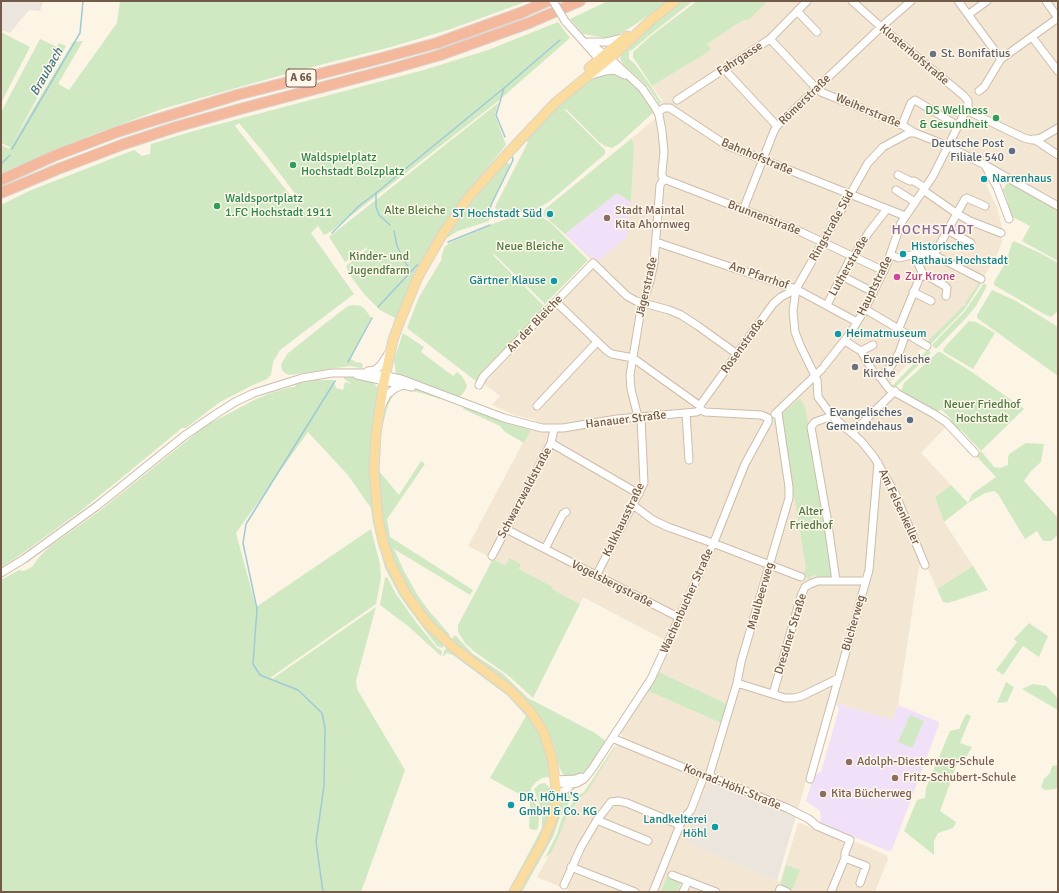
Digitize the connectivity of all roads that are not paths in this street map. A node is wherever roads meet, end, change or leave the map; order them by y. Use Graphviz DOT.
graph roads {
  1 [pos="548,1"];
  2 [pos="553,1"];
  3 [pos="580,1"];
  4 [pos="675,1"];
  5 [pos="807,1"];
  6 [pos="852,1"];
  7 [pos="911,1"];
  8 [pos="958,1"];
  9 [pos="988,1"];
  10 [pos="1046,1"];
  11 [pos="797,10"];
  12 [pos="969,14"];
  13 [pos="1058,18"];
  14 [pos="650,21"];
  15 [pos="881,27"];
  16 [pos="817,32"];
  17 [pos="1032,37"];
  18 [pos="623,38"];
  19 [pos="770,39"];
  20 [pos="587,42"];
  21 [pos="604,59"];
  22 [pos="1001,60"];
  23 [pos="724,69"];
  24 [pos="615,70"];
  25 [pos="1058,71"];
  26 [pos="586,77"];
  27 [pos="629,77"];
  28 [pos="816,88"];
  29 [pos="979,91"];
  30 [pos="676,100"];
  31 [pos="555,103"];
  32 [pos="658,112"];
  33 [pos="971,112"];
  34 [pos="902,125"];
  35 [pos="777,126"];
  36 [pos="958,126"];
  37 [pos="1058,128"];
  38 [pos="915,133"];
  39 [pos="1034,140"];
  40 [pos="948,146"];
  41 [pos="1058,155"];
  42 [pos="763,160"];
  43 [pos="985,165"];
  44 [pos="898,175"];
  45 [pos="664,179"];
  46 [pos="1,180"];
  47 [pos="924,189"];
  48 [pos="896,190"];
  49 [pos="1,193"];
  50 [pos="850,194"];
  51 [pos="915,202"];
  52 [pos="985,206"];
  53 [pos="1058,206"];
  54 [pos="887,209"];
  55 [pos="744,210"];
  56 [pos="956,213"];
  57 [pos="905,216"];
  58 [pos="1009,219"];
  59 [pos="947,230"];
  60 [pos="1001,233"];
  61 [pos="656,242"];
  62 [pos="823,243"];
  63 [pos="971,243"];
  64 [pos="934,254"];
  65 [pos="890,255"];
  66 [pos="914,256"];
  67 [pos="853,257"];
  68 [pos="884,271"];
  69 [pos="921,275"];
  70 [pos="842,276"];
  71 [pos="981,279"];
  72 [pos="796,289"];
  73 [pos="874,292"];
  74 [pos="913,292"];
  75 [pos="946,296"];
  76 [pos="931,301"];
  77 [pos="556,302"];
  78 [pos="643,303"];
  79 [pos="827,305"];
  80 [pos="864,309"];
  81 [pos="857,322"];
  82 [pos="899,328"];
  83 [pos="906,333"];
  84 [pos="845,341"];
  85 [pos="597,342"];
  86 [pos="873,345"];
  87 [pos="927,346"];
  88 [pos="391,351"];
  89 [pos="861,351"];
  90 [pos="737,354"];
  91 [pos="633,358"];
  92 [pos="363,372"];
  93 [pos="349,374"];
  94 [pos="816,376"];
  95 [pos="880,377"];
  96 [pos="385,378"];
  97 [pos="402,385"];
  98 [pos="479,385"];
  99 [pos="426,389"];
  100 [pos="895,391"];
  101 [pos="536,406"];
  102 [pos="700,408"];
  103 [pos="380,409"];
  104 [pos="686,413"];
  105 [pos="778,413"];
  106 [pos="832,416"];
  107 [pos="640,417"];
  108 [pos="768,418"];
  109 [pos="554,429"];
  110 [pos="852,433"];
  111 [pos="551,443"];
  112 [pos="975,453"];
  113 [pos="689,460"];
  114 [pos="878,463"];
  115 [pos="639,494"];
  116 [pos="633,505"];
  117 [pos="566,512"];
  118 [pos="506,529"];
  119 [pos="713,544"];
  120 [pos="545,549"];
  121 [pos="492,556"];
  122 [pos="925,565"];
  123 [pos="770,566"];
  124 [pos="1,573"];
  125 [pos="597,574"];
  126 [pos="801,577"];
  127 [pos="836,581"];
  128 [pos="866,581"];
  129 [pos="680,618"];
  130 [pos="839,678"];
  131 [pos="737,683"];
  132 [pos="773,694"];
  133 [pos="612,738"];
  134 [pos="588,774"];
  135 [pos="707,776"];
  136 [pos="810,779"];
  137 [pos="556,780"];
  138 [pos="573,784"];
  139 [pos="556,800"];
  140 [pos="597,820"];
  141 [pos="680,825"];
  142 [pos="648,841"];
  143 [pos="845,858"];
  144 [pos="572,867"];
  145 [pos="672,875"];
  146 [pos="688,881"];
  147 [pos="860,883"];
  148 [pos="564,885"];
  149 [pos="514,892"];
  150 [pos="634,892"];
  151 [pos="653,892"];
  152 [pos="683,892"];
  153 [pos="716,892"];
  154 [pos="779,892"];
  155 [pos="787,892"];
  156 [pos="831,892"];
  1 -- 46 [label="highway, A 66"];
  2 -- 20 [label="street, bridge"];
  3 -- 49 [label="highway, A 66"];
  4 -- 14 [label="main road"];
  5 -- 11 [label="street, Fahrgasse"];
  6 -- 15 [label="street, Klosterhofstraße"];
  7 -- 15 [label="street, Römerstraße"];
  8 -- 12 [label="street"];
  9 -- 12 [label="street"];
  10 -- 13 [label="street"];
  11 -- 16 [label="street"];
  11 -- 19 [label="street, Fahrgasse"];
  12 -- 22 [label="street"];
  13 -- 17 [label="street"];
  14 -- 18 [label="main road"];
  14 -- 21 [label="main road"];
  15 -- 28 [label="street, Römerstraße"];
  15 -- 33 [label="street, Klosterhofstraße"];
  17 -- 22 [label="street"];
  17 -- 25 [label="street"];
  18 -- 20 [label="street"];
  18 -- 21 [label="main road"];
  19 -- 23 [label="street, Fahrgasse"];
  19 -- 28 [label="street, Weiherstraße"];
  20 -- 21 [label="street"];
  21 -- 24 [label="street"];
  21 -- 26 [label="main road"];
  21 -- 27 [label="street"];
  21 -- 31 [label="main road"];
  22 -- 29 [label="street"];
  23 -- 30 [label="street, Fahrgasse"];
  23 -- 35 [label="street"];
  24 -- 26 [label="street"];
  24 -- 27 [label="street"];
  26 -- 31 [label="main road"];
  27 -- 32 [label="street"];
  28 -- 34 [label="street, Weiherstraße"];
  28 -- 35 [label="street, Römerstraße"];
  31 -- 88 [label="main road"];
  32 -- 42 [label="street, Bahnhofstraße"];
  32 -- 45 [label="street, Jägerstraße"];
  33 -- 36 [label="street, Hauptstraße"];
  33 -- 39 [label="street"];
  34 -- 36 [label="street"];
  34 -- 38 [label="street, Weiherstraße"];
  35 -- 42 [label="street, Römerstraße"];
  36 -- 40 [label="street, Hauptstraße"];
  37 -- 39 [label="street"];
  38 -- 40 [label="street"];
  38 -- 50 [label="street, Ringstraße Süd"];
  39 -- 41 [label="street"];
  40 -- 43 [label="street"];
  40 -- 47 [label="street, Hauptstraße"];
  42 -- 50 [label="street, Bahnhofstraße"];
  42 -- 55 [label="street, Römerstraße"];
  43 -- 53 [label="street"];
  43 -- 58 [label="street"];
  44 -- 47 [label="street"];
  45 -- 55 [label="street, Brunnenstraße"];
  45 -- 61 [label="street, Jägerstraße"];
  47 -- 51 [label="street, Hauptstraße"];
  47 -- 56 [label="street"];
  48 -- 51 [label="street"];
  50 -- 54 [label="street, Bahnhofstraße"];
  50 -- 62 [label="street, Ringstraße Süd"];
  51 -- 57 [label="street, Hauptstraße"];
  52 -- 56 [label="street"];
  54 -- 57 [label="street, Bahnhofstraße"];
  54 -- 67 [label="street, Lutherstraße"];
  55 -- 62 [label="street, Brunnenstraße"];
  56 -- 59 [label="street"];
  56 -- 60 [label="street"];
  57 -- 65 [label="street, Hauptstraße"];
  59 -- 63 [label="street"];
  59 -- 64 [label="street"];
  61 -- 72 [label="street, Am Pfarrhof"];
  61 -- 78 [label="street, Jägerstraße"];
  62 -- 67 [label="street, Brunnenstraße"];
  62 -- 72 [label="street, Ringstraße Süd"];
  64 -- 66 [label="street"];
  64 -- 71 [label="street"];
  65 -- 66 [label="street"];
  65 -- 68 [label="street, Hauptstraße"];
  66 -- 69 [label="street"];
  67 -- 68 [label="street, Brunnenstraße"];
  67 -- 70 [label="street, Lutherstraße"];
  68 -- 73 [label="street, Hauptstraße"];
  69 -- 74 [label="street"];
  69 -- 75 [label="street"];
  70 -- 73 [label="street"];
  70 -- 79 [label="street, Lutherstraße"];
  72 -- 79 [label="street, Am Pfarrhof"];
  72 -- 90 [label="street, Rosenstraße"];
  72 -- 94 [label="street, Ringstraße Süd"];
  73 -- 80 [label="street, Hauptstraße"];
  74 -- 76 [label="street"];
  74 -- 82 [label="street"];
  77 -- 78 [label="street, An der Bleiche"];
  77 -- 85 [label="street"];
  77 -- 98 [label="street, An der Bleiche"];
  78 -- 90 [label="street"];
  78 -- 91 [label="street, Jägerstraße"];
  79 -- 81 [label="street, Am Pfarrhof"];
  80 -- 81 [label="street, Hauptstraße"];
  80 -- 82 [label="street"];
  81 -- 84 [label="street, Hauptstraße"];
  82 -- 83 [label="street"];
  83 -- 87 [label="street"];
  83 -- 95 [label="street"];
  84 -- 89 [label="street"];
  84 -- 94 [label="street, Hauptstraße"];
  85 -- 91 [label="street"];
  85 -- 101 [label="street"];
  86 -- 89 [label="street"];
  88 -- 92 [label="street"];
  88 -- 96 [label="main road"];
  89 -- 95 [label="street"];
  90 -- 102 [label="street, Rosenstraße"];
  91 -- 102 [label="street"];
  91 -- 107 [label="street, Kalkhausstraße"];
  92 -- 93 [label="street"];
  92 -- 96 [label="street"];
  93 -- 96 [label="street"];
  93 -- 124 [label="street"];
  94 -- 105 [label="street"];
  94 -- 106 [label="street, Am Felsenkeller"];
  95 -- 100 [label="street"];
  96 -- 97 [label="street, Hanauer Straße"];
  96 -- 99 [label="street, Hanauer Straße"];
  96 -- 103 [label="main road"];
  97 -- 99 [label="street, Hanauer Straße"];
  97 -- 103 [label="street"];
  99 -- 109 [label="street, Hanauer Straße"];
  100 -- 110 [label="street"];
  100 -- 112 [label="street"];
  102 -- 104 [label="street, Hanauer Straße"];
  102 -- 108 [label="street, Hanauer Straße"];
  103 -- 137 [label="main road"];
  104 -- 107 [label="street, Hanauer Straße"];
  104 -- 113 [label="street"];
  105 -- 108 [label="street"];
  105 -- 123 [label="street, Maulbeerweg"];
  106 -- 110 [label="street, Am Felsenkeller"];
  106 -- 127 [label="street"];
  107 -- 109 [label="street, Hanauer Straße"];
  107 -- 115 [label="street, Kalkhausstraße"];
  108 -- 119 [label="street, Wachenbucher Straße"];
  109 -- 111 [label="street, Schwarzwaldstraße"];
  110 -- 114 [label="street, Am Felsenkeller"];
  111 -- 115 [label="street"];
  111 -- 118 [label="street, Schwarzwaldstraße"];
  114 -- 122 [label="street, Am Felsenkeller"];
  114 -- 128 [label="street, Bücherweg"];
  115 -- 116 [label="street, Kalkhausstraße"];
  116 -- 119 [label="street"];
  116 -- 125 [label="street, Kalkhausstraße"];
  117 -- 120 [label="street"];
  118 -- 120 [label="street, Vogelsbergstraße"];
  118 -- 121 [label="street, Schwarzwaldstraße"];
  119 -- 123 [label="street"];
  119 -- 129 [label="street, Wachenbucher Straße"];
  120 -- 125 [label="street, Vogelsbergstraße"];
  123 -- 126 [label="street"];
  123 -- 131 [label="street, Maulbeerweg"];
  125 -- 129 [label="street, Vogelsbergstraße"];
  127 -- 128 [label="street, Dresdner Straße"];
  127 -- 132 [label="street, Dresdner Straße"];
  128 -- 130 [label="street, Bücherweg"];
  129 -- 133 [label="street, Wachenbucher Straße"];
  130 -- 132 [label="street"];
  130 -- 136 [label="street, Bücherweg"];
  131 -- 132 [label="street"];
  131 -- 135 [label="street, Maulbeerweg"];
  133 -- 134 [label="street, Wachenbucher Straße"];
  133 -- 135 [label="street, Konrad-Höhl-Straße"];
  134 -- 137 [label="street"];
  134 -- 138 [label="street, Wachenbucher Straße"];
  135 -- 141 [label="street, Maulbeerweg"];
  135 -- 143 [label="street, Konrad-Höhl-Straße"];
  137 -- 138 [label="street"];
  137 -- 139 [label="main road"];
  138 -- 139 [label="street, Wachenbucher Straße"];
  139 -- 149 [label="main road"];
  140 -- 141 [label="street"];
  140 -- 142 [label="street"];
  140 -- 144 [label="street"];
  141 -- 151 [label="street, Maulbeerweg"];
  143 -- 147 [label="street"];
  143 -- 156 [label="street"];
  144 -- 148 [label="street"];
  144 -- 150 [label="street"];
  145 -- 146 [label="street"];
  146 -- 152 [label="street"];
  146 -- 153 [label="street"];
  154 -- 155 [label="street"];
}
